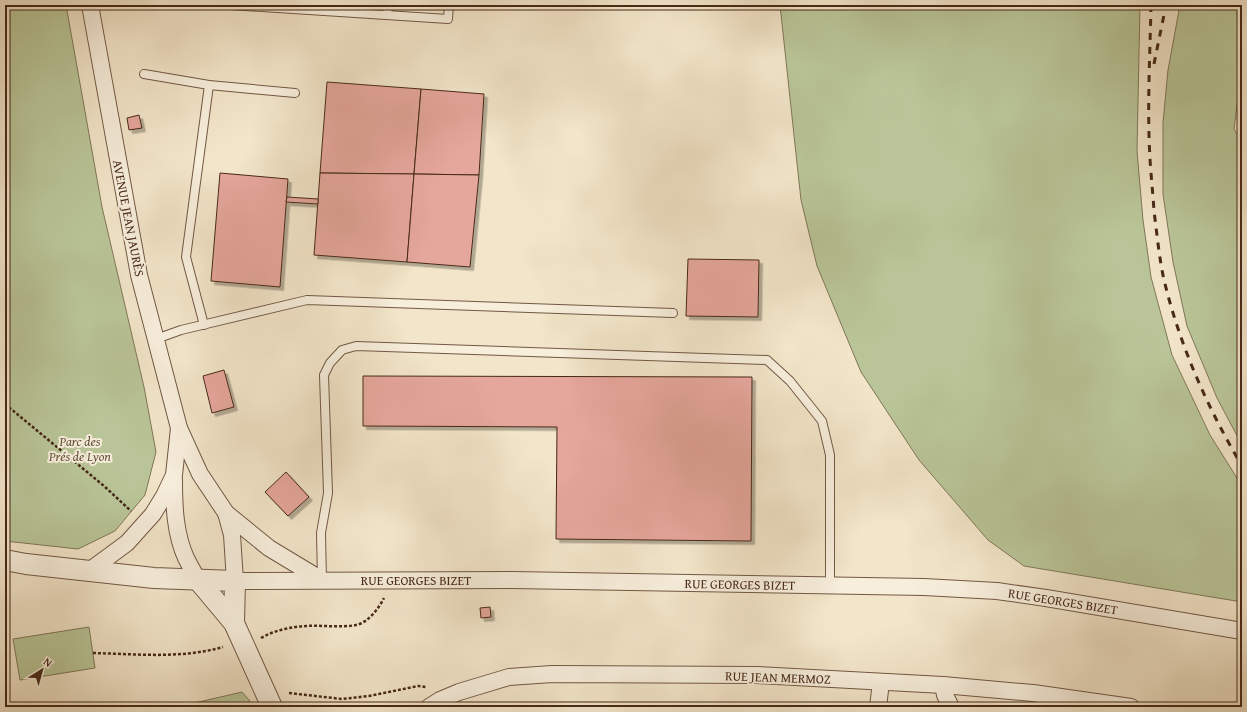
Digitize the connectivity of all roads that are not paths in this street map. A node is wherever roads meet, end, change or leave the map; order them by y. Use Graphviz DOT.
graph roads {
  1 [pos="90,5"];
  2 [pos="230,5"];
  3 [pos="388,5"];
  4 [pos="449,5"];
  5 [pos="387,15"];
  6 [pos="144,74"];
  7 [pos="209,85"];
  8 [pos="295,93"];
  9 [pos="673,313"];
  10 [pos="204,325"];
  11 [pos="156,339"];
  12 [pos="179,428"];
  13 [pos="174,475"];
  14 [pos="226,513"];
  15 [pos="5,560"];
  16 [pos="90,571"];
  17 [pos="198,580"];
  18 [pos="322,580"];
  19 [pos="235,581"];
  20 [pos="830,585"];
  21 [pos="234,623"];
  22 [pos="1242,631"];
  23 [pos="881,682"];
  24 [pos="943,685"];
  25 [pos="278,701"];
  26 [pos="429,707"];
  27 [pos="878,707"];
  28 [pos="951,707"];
  29 [pos="1132,707"];
  1 -- 11 [label="street, AVENUE JEAN JAURÈS"];
  2 -- 5 [label="lane"];
  3 -- 5 [label="lane"];
  4 -- 5 [label="lane"];
  6 -- 7 [label="lane"];
  7 -- 8 [label="lane"];
  7 -- 10 [label="lane"];
  9 -- 10 [label="lane"];
  10 -- 11 [label="lane"];
  11 -- 12 [label="street, AVENUE JEAN JAURÈS"];
  12 -- 13 [label="street, AVENUE JEAN JAURÈS"];
  12 -- 14 [label="street, AVENUE JEAN JAURÈS"];
  13 -- 16 [label="street, AVENUE JEAN JAURÈS"];
  13 -- 17 [label="street, AVENUE JEAN JAURÈS"];
  14 -- 18 [label="street, AVENUE JEAN JAURÈS"];
  14 -- 19 [label="street, AVENUE JEAN JAURÈS"];
  15 -- 16 [label="street"];
  16 -- 17 [label="street"];
  17 -- 19 [label="street"];
  17 -- 21 [label="street, AVENUE JEAN JAURÈS"];
  18 -- 19 [label="street, RUE GEORGES BIZET"];
  18 -- 20 [label="street, RUE GEORGES BIZET"];
  18 -- 20 [label="lane"];
  19 -- 21 [label="street, AVENUE JEAN JAURÈS"];
  20 -- 22 [label="street, RUE GEORGES BIZET"];
  21 -- 25 [label="street, AVENUE JEAN JAURÈS"];
  23 -- 24 [label="street, RUE JEAN MERMOZ"];
  23 -- 26 [label="street, RUE JEAN MERMOZ"];
  23 -- 27 [label="street"];
  24 -- 28 [label="street"];
  24 -- 29 [label="street, RUE JEAN MERMOZ"];
}
